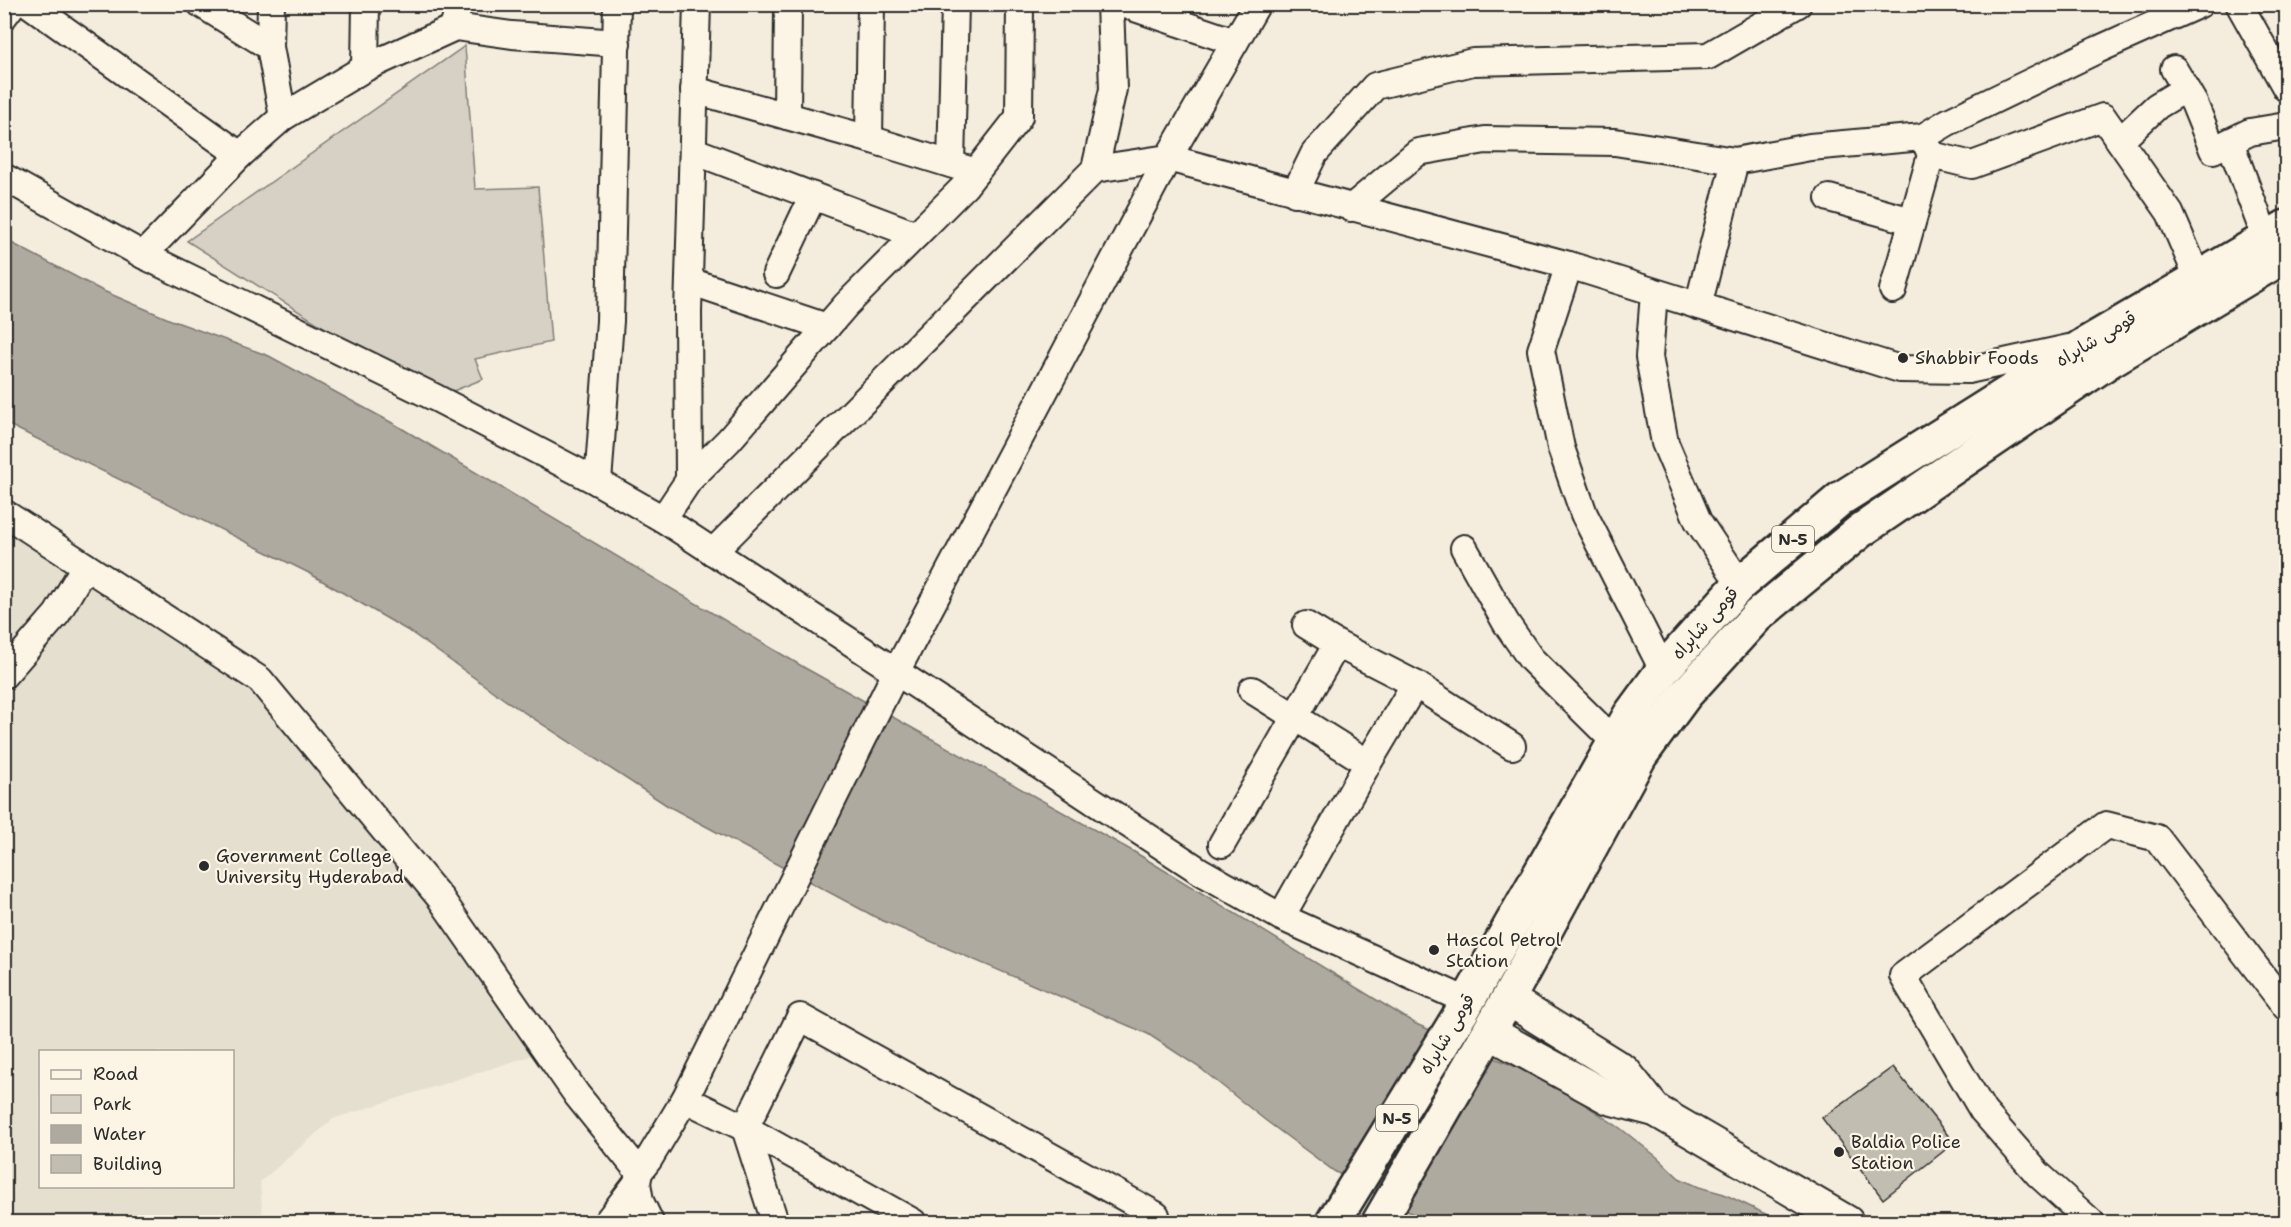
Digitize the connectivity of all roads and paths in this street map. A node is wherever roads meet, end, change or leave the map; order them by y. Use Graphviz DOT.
graph roads {
  1 [pos="13,4"];
  2 [pos="29,4"];
  3 [pos="201,4"];
  4 [pos="271,4"];
  5 [pos="366,4"];
  6 [pos="617,4"];
  7 [pos="697,4"];
  8 [pos="788,4"];
  9 [pos="871,4"];
  10 [pos="955,4"];
  11 [pos="1020,4"];
  12 [pos="1110,4"];
  13 [pos="1123,4"];
  14 [pos="1798,4"];
  15 [pos="2200,4"];
  16 [pos="2239,4"];
  17 [pos="1258,7"];
  18 [pos="4,16"];
  19 [pos="456,16"];
  20 [pos="1235,42"];
  21 [pos="617,43"];
  22 [pos="270,47"];
  23 [pos="365,69"];
  24 [pos="2286,88"];
  25 [pos="694,90"];
  26 [pos="787,116"];
  27 [pos="283,117"];
  28 [pos="2286,126"];
  29 [pos="869,139"];
  30 [pos="2120,141"];
  31 [pos="2230,142"];
  32 [pos="1927,146"];
  33 [pos="694,151"];
  34 [pos="240,155"];
  35 [pos="1168,158"];
  36 [pos="1735,161"];
  37 [pos="951,164"];
  38 [pos="1095,169"];
  39 [pos="976,172"];
  40 [pos="4,177"];
  41 [pos="1295,193"];
  42 [pos="813,196"];
  43 [pos="1829,198"];
  44 [pos="1351,208"];
  45 [pos="1912,220"];
  46 [pos="916,235"];
  47 [pos="2280,240"];
  48 [pos="143,255"];
  49 [pos="1569,265"];
  50 [pos="776,274"];
  51 [pos="2198,278"];
  52 [pos="689,281"];
  53 [pos="1893,290"];
  54 [pos="1654,292"];
  55 [pos="1698,306"];
  56 [pos="827,327"];
  57 [pos="2084,345"];
  58 [pos="689,480"];
  59 [pos="598,482"];
  60 [pos="4,513"];
  61 [pos="663,519"];
  62 [pos="1464,548"];
  63 [pos="713,552"];
  64 [pos="86,566"];
  65 [pos="1740,584"];
  66 [pos="1306,625"];
  67 [pos="1337,644"];
  68 [pos="1663,670"];
  69 [pos="897,672"];
  70 [pos="4,675"];
  71 [pos="1415,684"];
  72 [pos="1252,690"];
  73 [pos="1295,717"];
  74 [pos="1512,746"];
  75 [pos="1627,748"];
  76 [pos="1368,763"];
  77 [pos="1222,844"];
  78 [pos="1281,917"];
  79 [pos="1508,999"];
  80 [pos="1464,1007"];
  81 [pos="2286,1007"];
  82 [pos="1486,1037"];
  83 [pos="685,1099"];
  84 [pos="1655,1110"];
  85 [pos="745,1128"];
  86 [pos="638,1177"];
  87 [pos="607,1222"];
  88 [pos="650,1222"];
  89 [pos="775,1222"];
  90 [pos="913,1222"];
  91 [pos="1152,1222"];
  92 [pos="1333,1222"];
  93 [pos="1379,1222"];
  94 [pos="1847,1222"];
  95 [pos="2091,1222"];
  1 -- 18 [label="street"];
  2 -- 34 [label="street"];
  3 -- 22 [label="street"];
  4 -- 22 [label="street"];
  5 -- 23 [label="street"];
  6 -- 21 [label="street"];
  7 -- 25 [label="street"];
  8 -- 26 [label="street"];
  9 -- 29 [label="street"];
  10 -- 37 [label="street"];
  11 -- 39 [label="street"];
  12 -- 38 [label="street"];
  13 -- 20 [label="street"];
  14 -- 41 [label="street"];
  15 -- 32 [label="street"];
  16 -- 24 [label="street"];
  17 -- 20 [label="street"];
  19 -- 21 [label="street"];
  19 -- 23 [label="street"];
  20 -- 35 [label="street"];
  21 -- 59 [label="street"];
  22 -- 27 [label="street"];
  23 -- 27 [label="street"];
  25 -- 26 [label="street"];
  25 -- 33 [label="street"];
  26 -- 29 [label="street"];
  27 -- 34 [label="street"];
  28 -- 31 [label="street"];
  29 -- 37 [label="street"];
  30 -- 31 [label="street"];
  30 -- 32 [label="street"];
  30 -- 51 [label="street"];
  31 -- 47 [label="street"];
  32 -- 36 [label="street"];
  32 -- 45 [label="street"];
  33 -- 42 [label="street"];
  33 -- 52 [label="street"];
  34 -- 48 [label="street"];
  35 -- 38 [label="street"];
  35 -- 41 [label="street"];
  35 -- 69 [label="street"];
  36 -- 44 [label="street"];
  36 -- 55 [label="street"];
  37 -- 39 [label="street"];
  38 -- 63 [label="street"];
  39 -- 46 [label="street"];
  40 -- 48 [label="street"];
  41 -- 44 [label="street"];
  42 -- 46 [label="street"];
  42 -- 50 [label="street"];
  43 -- 45 [label="street"];
  44 -- 49 [label="street"];
  45 -- 53 [label="street"];
  46 -- 56 [label="street"];
  47 -- 51 [label="highway, قومی شاہراہ / N-5"];
  47 -- 75 [label="highway, قومی شاہراہ / N-5"];
  48 -- 59 [label="street"];
  49 -- 54 [label="street"];
  49 -- 68 [label="street"];
  51 -- 57 [label="highway, قومی شاہراہ / N-5"];
  52 -- 56 [label="street"];
  52 -- 58 [label="street"];
  54 -- 55 [label="street"];
  54 -- 65 [label="street"];
  55 -- 57 [label="street"];
  56 -- 58 [label="street"];
  57 -- 65 [label="highway, قومی شاہراہ / N-5"];
  58 -- 61 [label="street"];
  59 -- 61 [label="street"];
  60 -- 64 [label="street"];
  61 -- 63 [label="street"];
  62 -- 75 [label="street"];
  63 -- 69 [label="street"];
  64 -- 70 [label="street"];
  64 -- 86 [label="street"];
  65 -- 68 [label="highway, قومی شاہراہ / N-5"];
  66 -- 67 [label="street"];
  67 -- 71 [label="street"];
  67 -- 73 [label="street"];
  68 -- 75 [label="highway, قومی شاہراہ / N-5"];
  69 -- 78 [label="street"];
  69 -- 83 [label="street"];
  71 -- 74 [label="street"];
  71 -- 76 [label="street"];
  72 -- 73 [label="street"];
  73 -- 76 [label="street"];
  73 -- 77 [label="street"];
  75 -- 79 [label="highway, قومی شاہراہ / N-5"];
  75 -- 80 [label="highway, قومی شاہراہ / N-5"];
  76 -- 78 [label="street"];
  78 -- 80 [label="street"];
  79 -- 82 [label="highway, قومی شاہراہ / N-5"];
  79 -- 84 [label="main road"];
  80 -- 92 [label="highway, قومی شاہراہ / N-5"];
  81 -- 95 [label="street"];
  82 -- 84 [label="main road"];
  82 -- 93 [label="highway, قومی شاہراہ / N-5"];
  83 -- 85 [label="street"];
  83 -- 86 [label="street"];
  84 -- 94 [label="main road"];
  85 -- 89 [label="street"];
  85 -- 90 [label="street"];
  85 -- 91 [label="street"];
  86 -- 87 [label="street"];
  86 -- 88 [label="street"];
}
